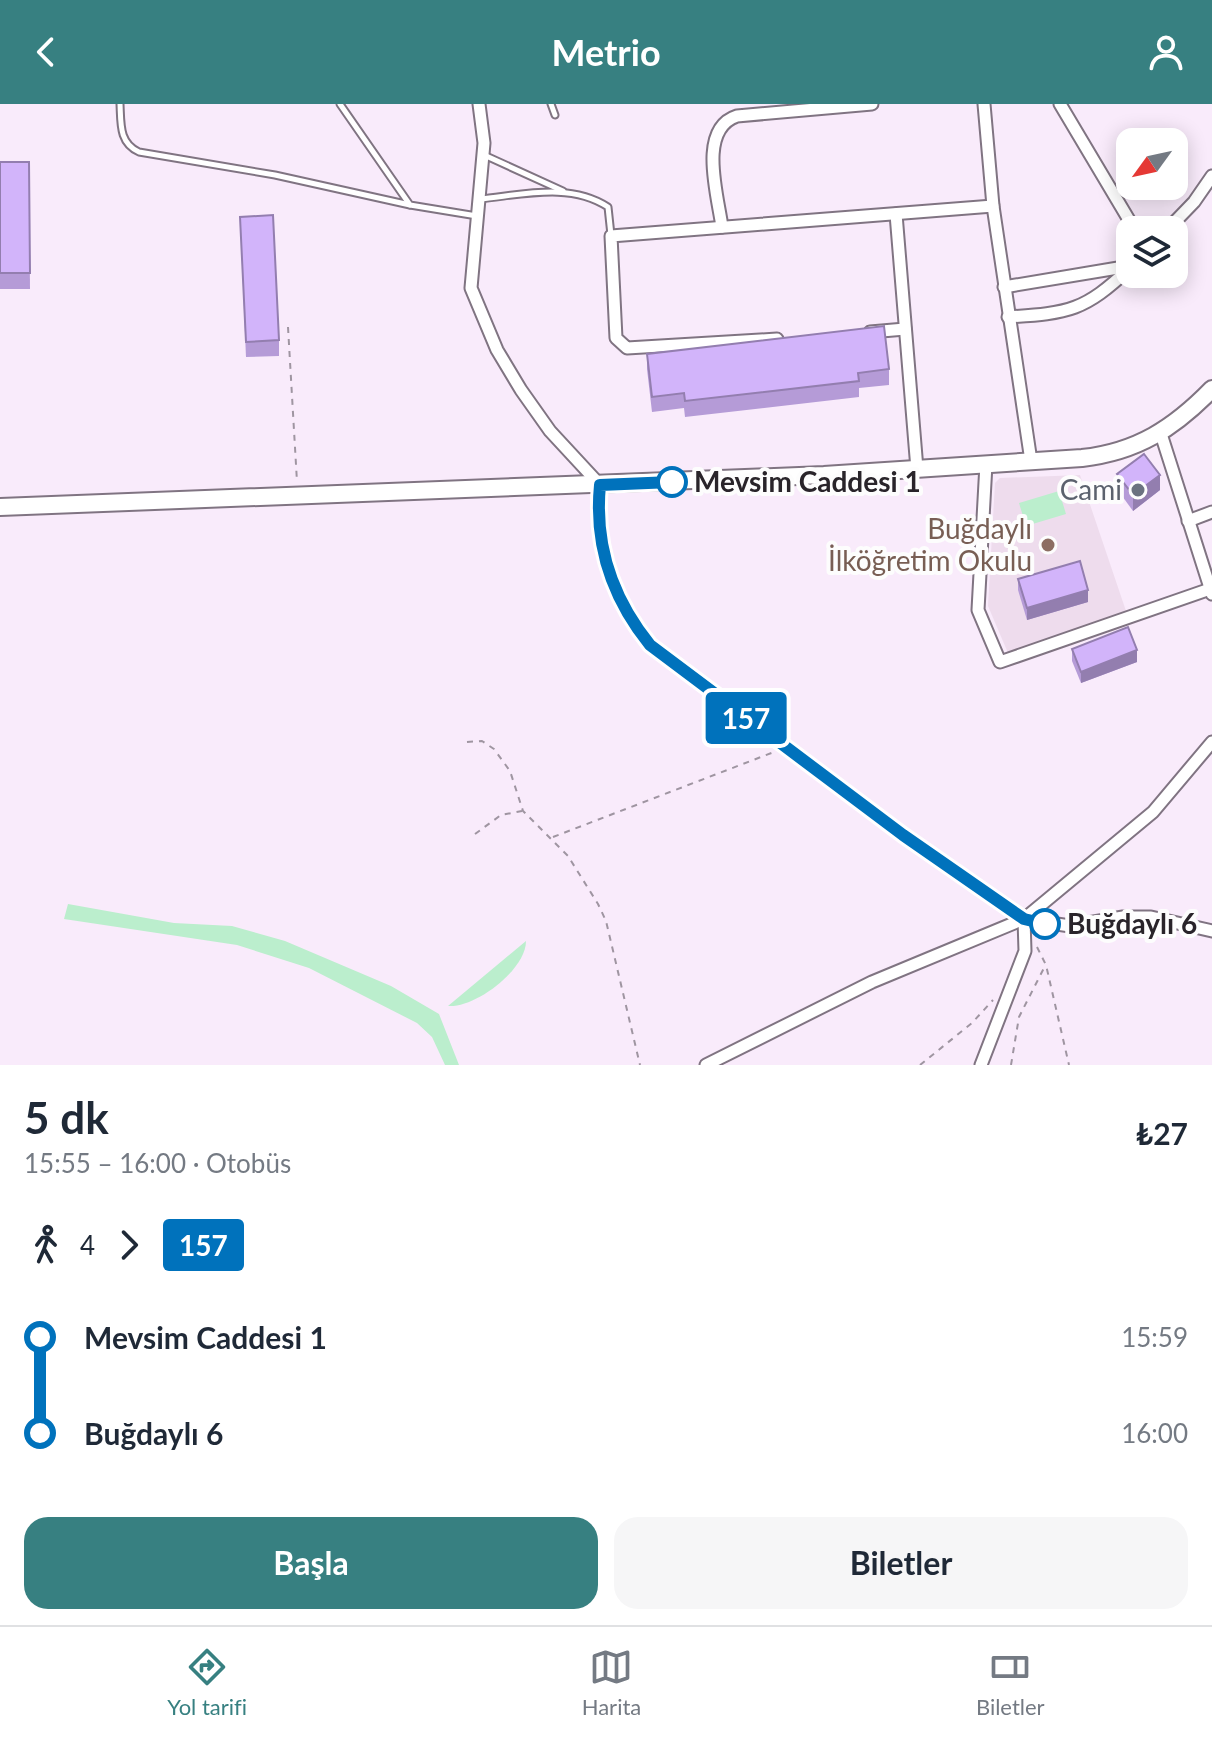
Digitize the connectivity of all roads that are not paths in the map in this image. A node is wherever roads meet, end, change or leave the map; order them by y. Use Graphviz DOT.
graph roads {
  1 [pos="120,104"];
  2 [pos="340,104"];
  3 [pos="479,104"];
  4 [pos="551,104"];
  5 [pos="872,104"];
  6 [pos="984,104"];
  7 [pos="1060,104"];
  8 [pos="787,108"];
  9 [pos="555,115"];
  10 [pos="483,155"];
  11 [pos="1212,176"];
  12 [pos="564,191"];
  13 [pos="479,199"];
  14 [pos="410,205"];
  15 [pos="993,206"];
  16 [pos="896,214"];
  17 [pos="477,216"];
  18 [pos="1127,216"];
  19 [pos="1180,216"];
  20 [pos="722,227"];
  21 [pos="611,236"];
  22 [pos="1116,269"];
  23 [pos="1116,281"];
  24 [pos="1004,287"];
  25 [pos="1008,317"];
  26 [pos="905,329"];
  27 [pos="859,332"];
  28 [pos="798,338"];
  29 [pos="1212,389"];
  30 [pos="1161,434"];
  31 [pos="1031,461"];
  32 [pos="986,464"];
  33 [pos="917,469"];
  34 [pos="600,485"];
  35 [pos="0,507"];
  36 [pos="1212,512"];
  37 [pos="1188,521"];
  38 [pos="1211,592"];
  39 [pos="1212,742"];
  40 [pos="1024,919"];
  41 [pos="1212,931"];
  42 [pos="706,1065"];
  43 [pos="981,1065"];
  1 -- 14 [label="lane"];
  2 -- 14 [label="lane"];
  3 -- 10 [label="street"];
  4 -- 9 [label="lane"];
  5 -- 8 [label="street"];
  6 -- 15 [label="street"];
  7 -- 18 [label="street"];
  8 -- 20 [label="street"];
  10 -- 12 [label="lane"];
  10 -- 13 [label="street"];
  11 -- 19 [label="street"];
  12 -- 13 [label="lane"];
  12 -- 21 [label="lane"];
  13 -- 17 [label="street"];
  14 -- 17 [label="lane"];
  15 -- 16 [label="street"];
  15 -- 24 [label="street"];
  16 -- 20 [label="street"];
  16 -- 26 [label="street"];
  17 -- 34 [label="street"];
  20 -- 21 [label="street"];
  21 -- 28 [label="street"];
  22 -- 24 [label="street"];
  23 -- 25 [label="street"];
  24 -- 25 [label="street"];
  25 -- 31 [label="street"];
  26 -- 27 [label="street"];
  26 -- 33 [label="street"];
  29 -- 30 [label="street"];
  30 -- 31 [label="street"];
  30 -- 37 [label="street"];
  31 -- 32 [label="street"];
  32 -- 33 [label="street"];
  32 -- 38 [label="street"];
  33 -- 34 [label="street"];
  34 -- 35 [label="street"];
  34 -- 40 [label="street"];
  36 -- 37 [label="street"];
  37 -- 38 [label="street"];
  39 -- 40 [label="street"];
  40 -- 41 [label="street"];
  40 -- 42 [label="street"];
  40 -- 43 [label="street"];
}
